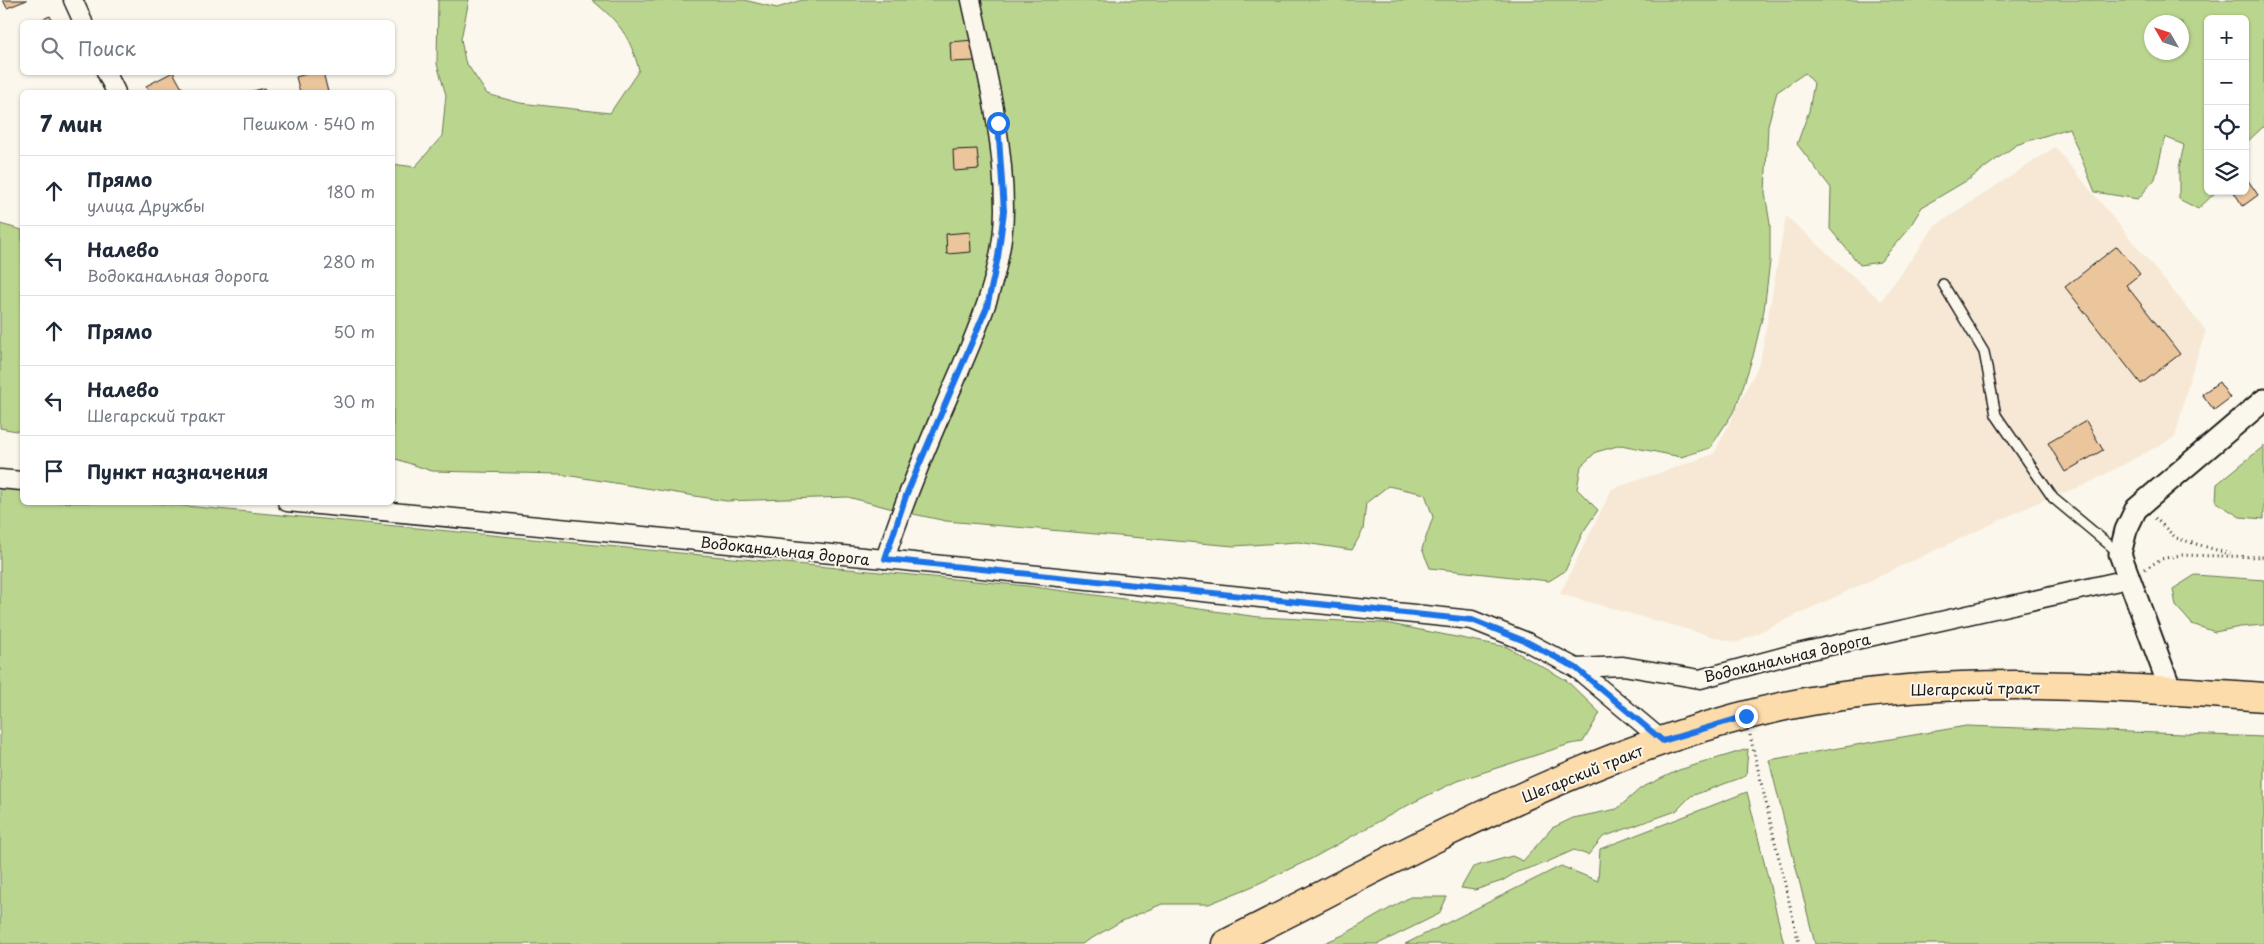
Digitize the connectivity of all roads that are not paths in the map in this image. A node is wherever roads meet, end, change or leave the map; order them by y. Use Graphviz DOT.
graph roads {
  1 [pos="73,0"];
  2 [pos="971,0"];
  3 [pos="82,20"];
  4 [pos="108,75"];
  5 [pos="115,90"];
  6 [pos="1943,284"];
  7 [pos="2264,400"];
  8 [pos="0,479"];
  9 [pos="20,481"];
  10 [pos="338,505"];
  11 [pos="2120,554"];
  12 [pos="885,559"];
  13 [pos="2128,579"];
  14 [pos="1576,668"];
  15 [pos="2171,691"];
  16 [pos="2264,698"];
  17 [pos="1663,741"];
  18 [pos="1226,944"];
  1 -- 3 [label="street"];
  2 -- 12 [label="street"];
  4 -- 5 [label="street"];
  6 -- 11 [label="lane"];
  7 -- 11 [label="street"];
  8 -- 9 [label="street"];
  10 -- 12 [label="street, Водоканальная дорога"];
  11 -- 13 [label="street"];
  12 -- 14 [label="street, Водоканальная дорога"];
  13 -- 14 [label="street, Водоканальная дорога"];
  13 -- 15 [label="street"];
  14 -- 17 [label="street"];
  15 -- 16 [label="main road, Шегарский тракт"];
  15 -- 17 [label="main road, Шегарский тракт"];
  17 -- 18 [label="main road, Шегарский тракт"];
}
